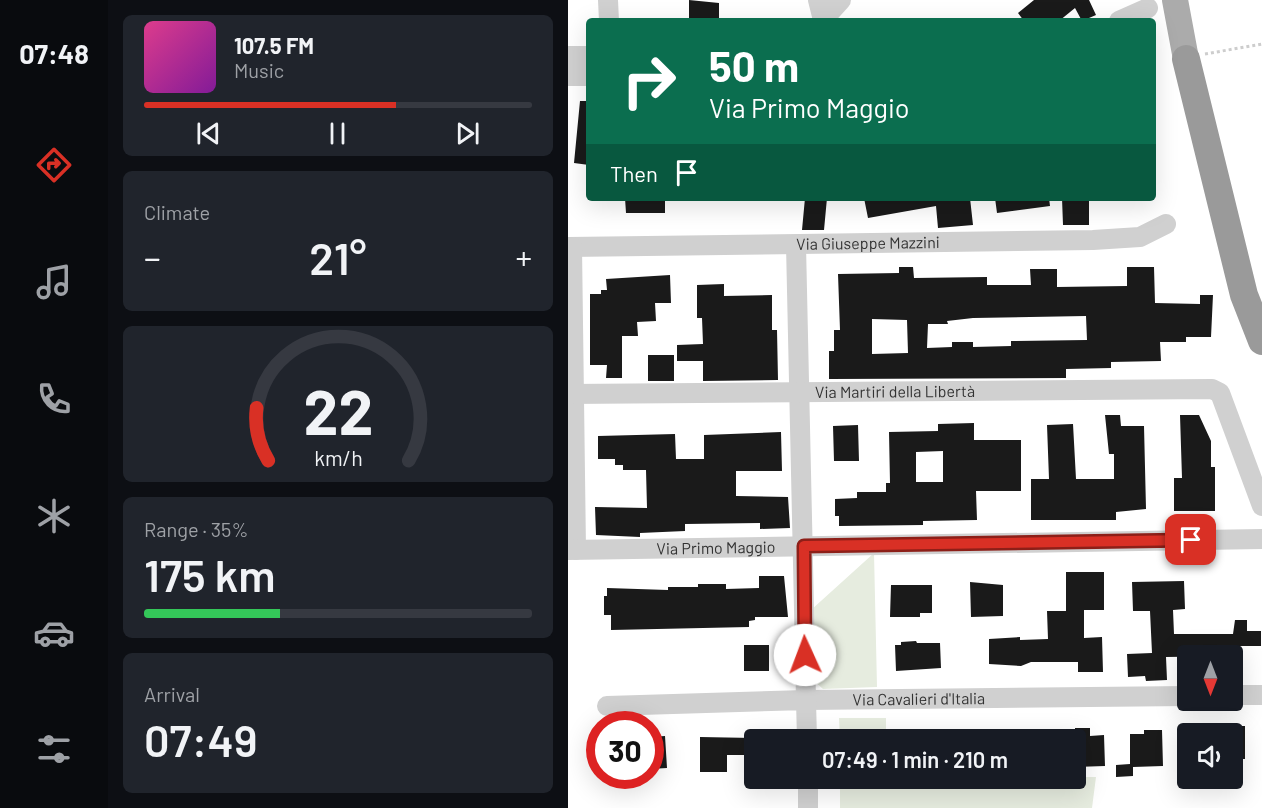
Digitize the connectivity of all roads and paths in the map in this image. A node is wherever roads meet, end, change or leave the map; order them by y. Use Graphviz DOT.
graph roads {
  1 [pos="608,0"];
  2 [pos="818,0"];
  3 [pos="841,0"];
  4 [pos="1175,0"];
  5 [pos="1189,0"];
  6 [pos="1148,8"];
  7 [pos="609,18"];
  8 [pos="822,18"];
  9 [pos="826,18"];
  10 [pos="1126,18"];
  11 [pos="1261,44"];
  12 [pos="1190,48"];
  13 [pos="568,56"];
  14 [pos="586,56"];
  15 [pos="568,76"];
  16 [pos="586,76"];
  17 [pos="1166,224"];
  18 [pos="796,245"];
  19 [pos="570,247"];
  20 [pos="1261,341"];
  21 [pos="798,392"];
  22 [pos="571,394"];
  23 [pos="1261,506"];
  24 [pos="1261,538"];
  25 [pos="804,546"];
  26 [pos="572,550"];
  27 [pos="1243,695"];
  28 [pos="1261,695"];
  29 [pos="1177,696"];
  30 [pos="806,700"];
  31 [pos="607,706"];
  32 [pos="807,729"];
  33 [pos="808,789"];
  34 [pos="808,808"];
  1 -- 7 [label="street"];
  2 -- 8 [label="street"];
  3 -- 9 [label="street"];
  4 -- 12 [label="main road"];
  5 -- 12 [label="street"];
  6 -- 10 [label="street"];
  11 -- 12 [label="path"];
  12 -- 20 [label="highway"];
  13 -- 14 [label="street"];
  15 -- 16 [label="street"];
  17 -- 18 [label="street, Via Giuseppe Mazzini"];
  18 -- 19 [label="street, Via Giuseppe Mazzini"];
  18 -- 21 [label="street"];
  19 -- 22 [label="street"];
  21 -- 22 [label="street, Via Martiri della Libertà"];
  21 -- 23 [label="street, Via Martiri della Libertà"];
  21 -- 25 [label="street"];
  22 -- 26 [label="street"];
  24 -- 25 [label="street, Via Primo Maggio"];
  25 -- 26 [label="street, Via Primo Maggio"];
  25 -- 30 [label="street"];
  27 -- 28 [label="street"];
  29 -- 30 [label="street, Via Cavalieri d'Italia"];
  30 -- 31 [label="street, Via Cavalieri d'Italia"];
  30 -- 32 [label="street"];
  33 -- 34 [label="street"];
}
